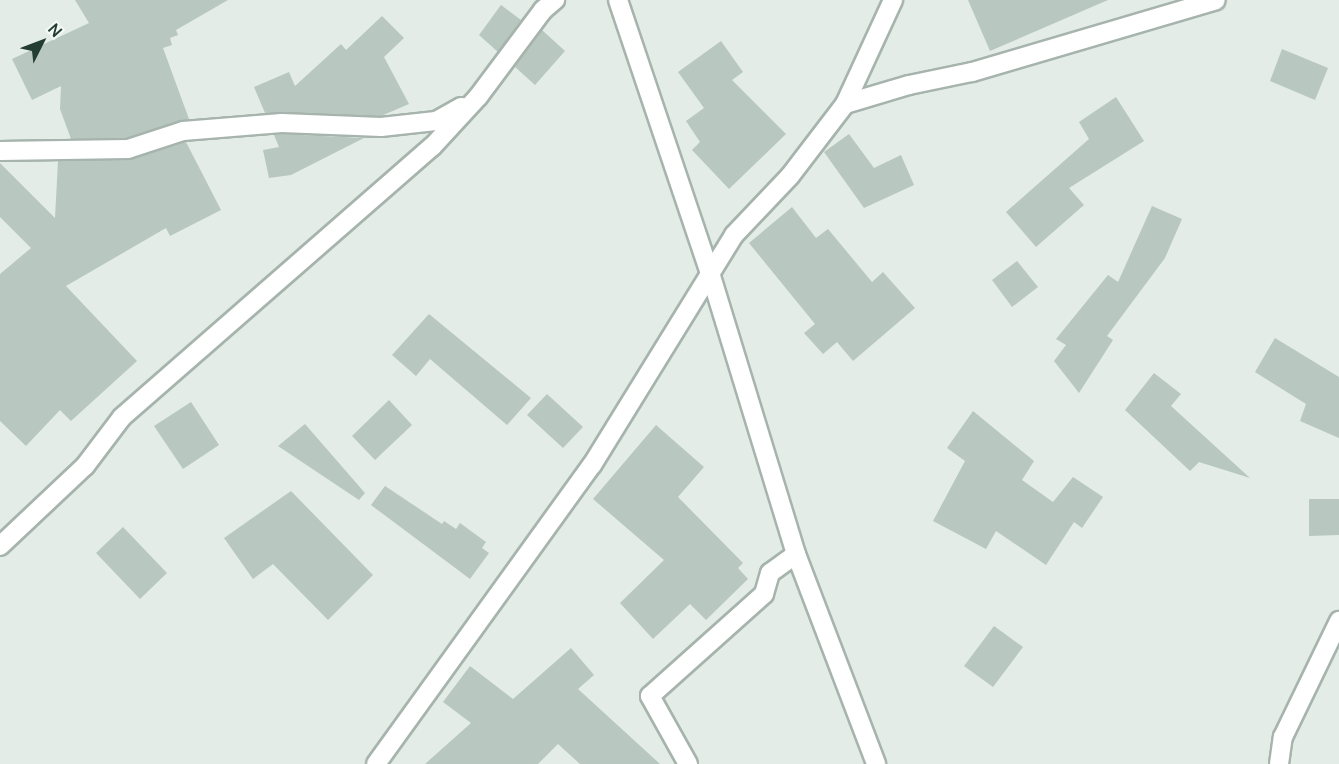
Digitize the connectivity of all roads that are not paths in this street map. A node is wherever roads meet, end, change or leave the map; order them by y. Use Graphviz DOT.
graph roads {
  1 [pos="555,0"];
  2 [pos="618,0"];
  3 [pos="893,0"];
  4 [pos="1216,0"];
  5 [pos="478,97"];
  6 [pos="844,104"];
  7 [pos="0,151"];
  8 [pos="711,276"];
  9 [pos="0,546"];
  10 [pos="796,554"];
  11 [pos="1339,621"];
  12 [pos="376,764"];
  13 [pos="688,764"];
  14 [pos="876,764"];
  15 [pos="1279,764"];
  1 -- 5 [label="street"];
  2 -- 8 [label="street"];
  3 -- 6 [label="street"];
  4 -- 6 [label="street"];
  5 -- 7 [label="street"];
  5 -- 9 [label="street"];
  6 -- 8 [label="street"];
  8 -- 10 [label="street"];
  8 -- 12 [label="street"];
  10 -- 13 [label="street"];
  10 -- 14 [label="street"];
  11 -- 15 [label="street"];
}
